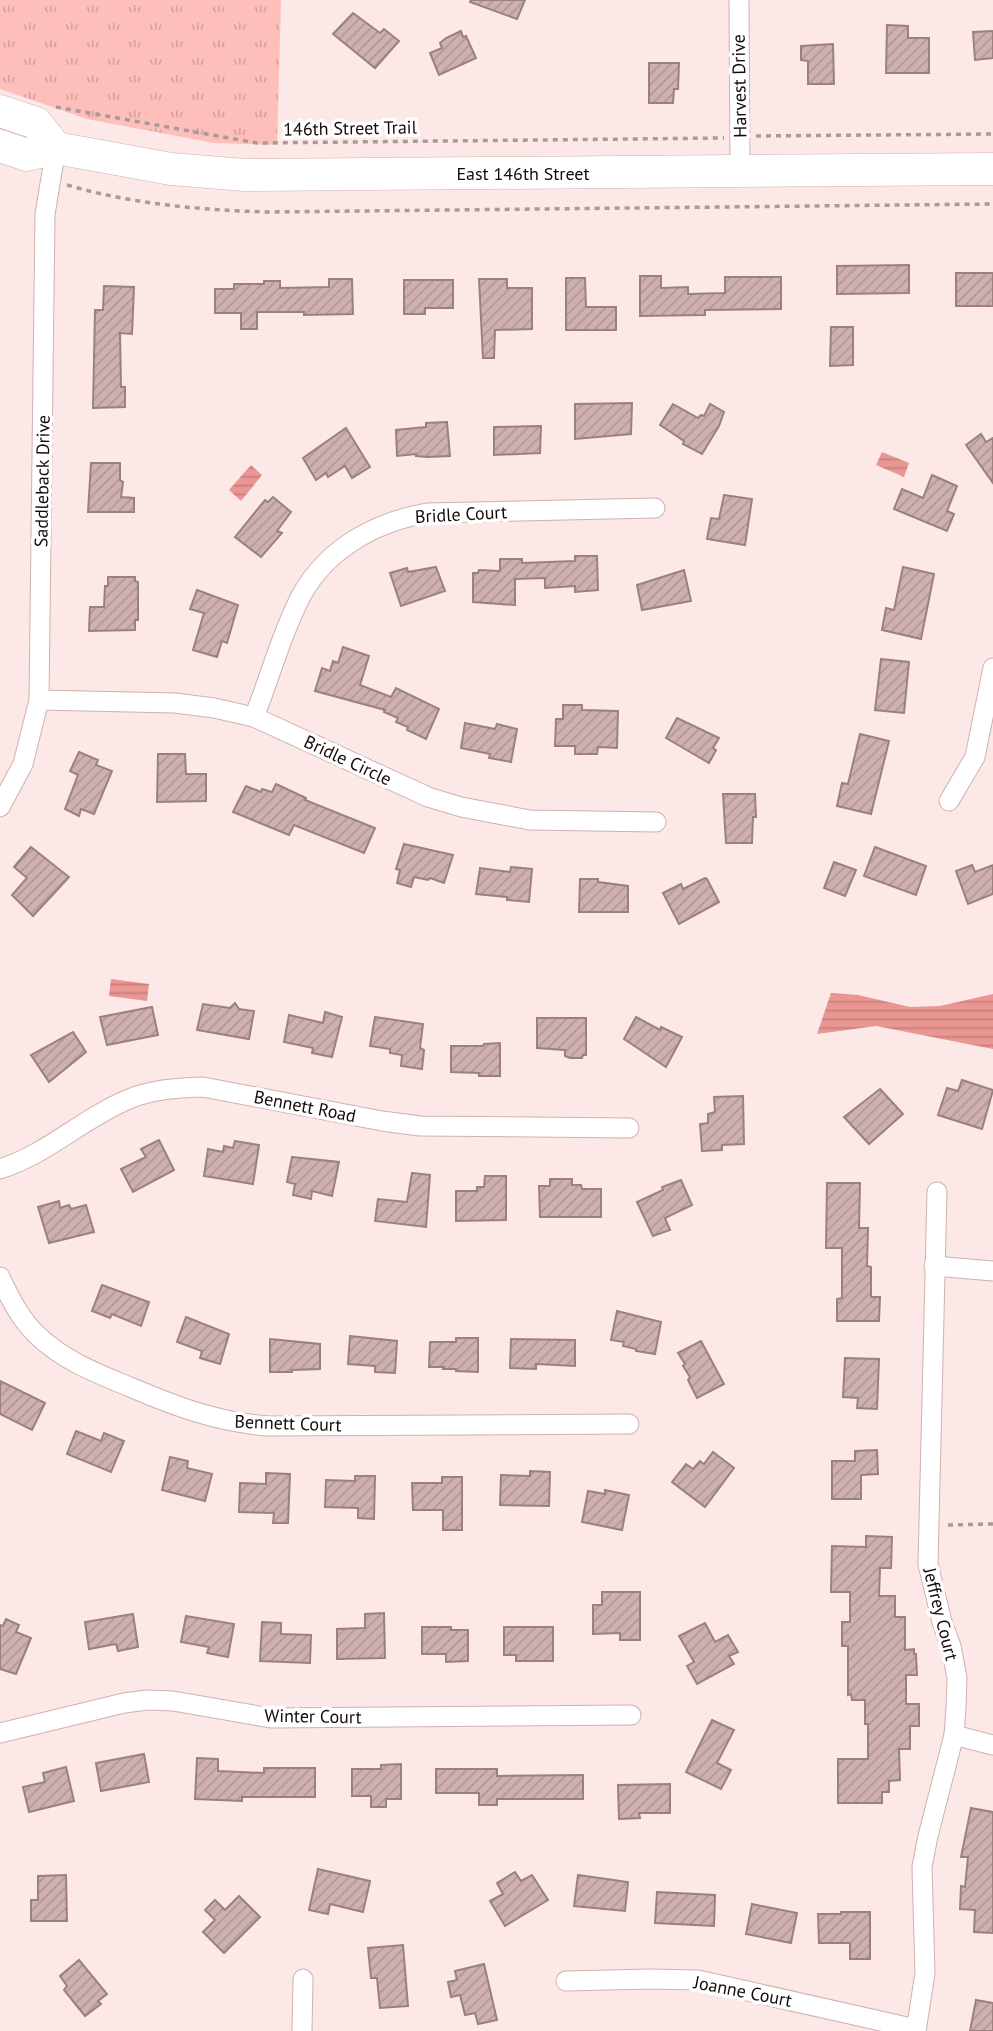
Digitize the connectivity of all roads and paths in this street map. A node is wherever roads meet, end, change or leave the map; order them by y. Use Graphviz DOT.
graph roads {
  1 [pos="738,0"];
  2 [pos="46,106"];
  3 [pos="0,111"];
  4 [pos="993,134"];
  5 [pos="774,136"];
  6 [pos="705,139"];
  7 [pos="0,146"];
  8 [pos="56,148"];
  9 [pos="993,169"];
  10 [pos="740,172"];
  11 [pos="69,185"];
  12 [pos="993,204"];
  13 [pos="655,508"];
  14 [pos="993,668"];
  15 [pos="39,700"];
  16 [pos="254,717"];
  17 [pos="949,801"];
  18 [pos="0,807"];
  19 [pos="656,822"];
  20 [pos="629,1128"];
  21 [pos="0,1169"];
  22 [pos="937,1192"];
  23 [pos="934,1266"];
  24 [pos="993,1271"];
  25 [pos="0,1277"];
  26 [pos="629,1424"];
  27 [pos="993,1524"];
  28 [pos="948,1525"];
  29 [pos="631,1715"];
  30 [pos="0,1733"];
  31 [pos="954,1735"];
  32 [pos="993,1745"];
  33 [pos="303,1979"];
  34 [pos="566,1981"];
  35 [pos="916,2030"];
  36 [pos="302,2031"];
  1 -- 10 [label="street, Harvest Drive"];
  2 -- 6 [label="path, 146th Street Trail"];
  3 -- 8 [label="main road"];
  4 -- 5 [label="path"];
  7 -- 8 [label="main road, East 146th Street"];
  8 -- 10 [label="main road, East 146th Street"];
  8 -- 15 [label="street, Saddleback Drive"];
  9 -- 10 [label="main road, East 146th Street"];
  11 -- 12 [label="path"];
  13 -- 16 [label="street, Bridle Court"];
  14 -- 17 [label="street"];
  15 -- 16 [label="street, Bridle Circle"];
  15 -- 18 [label="street, Saddleback Drive"];
  16 -- 19 [label="street, Bridle Circle"];
  20 -- 21 [label="street, Bennett Road"];
  22 -- 23 [label="street, Jeffrey Court"];
  23 -- 24 [label="street"];
  23 -- 31 [label="street, Jeffrey Court"];
  25 -- 26 [label="street, Bennett Court"];
  27 -- 28 [label="path"];
  29 -- 30 [label="street, Winter Court"];
  31 -- 32 [label="street"];
  31 -- 35 [label="street, Jeffrey Court"];
  33 -- 36 [label="street"];
  34 -- 35 [label="street, Joanne Court"];
}
